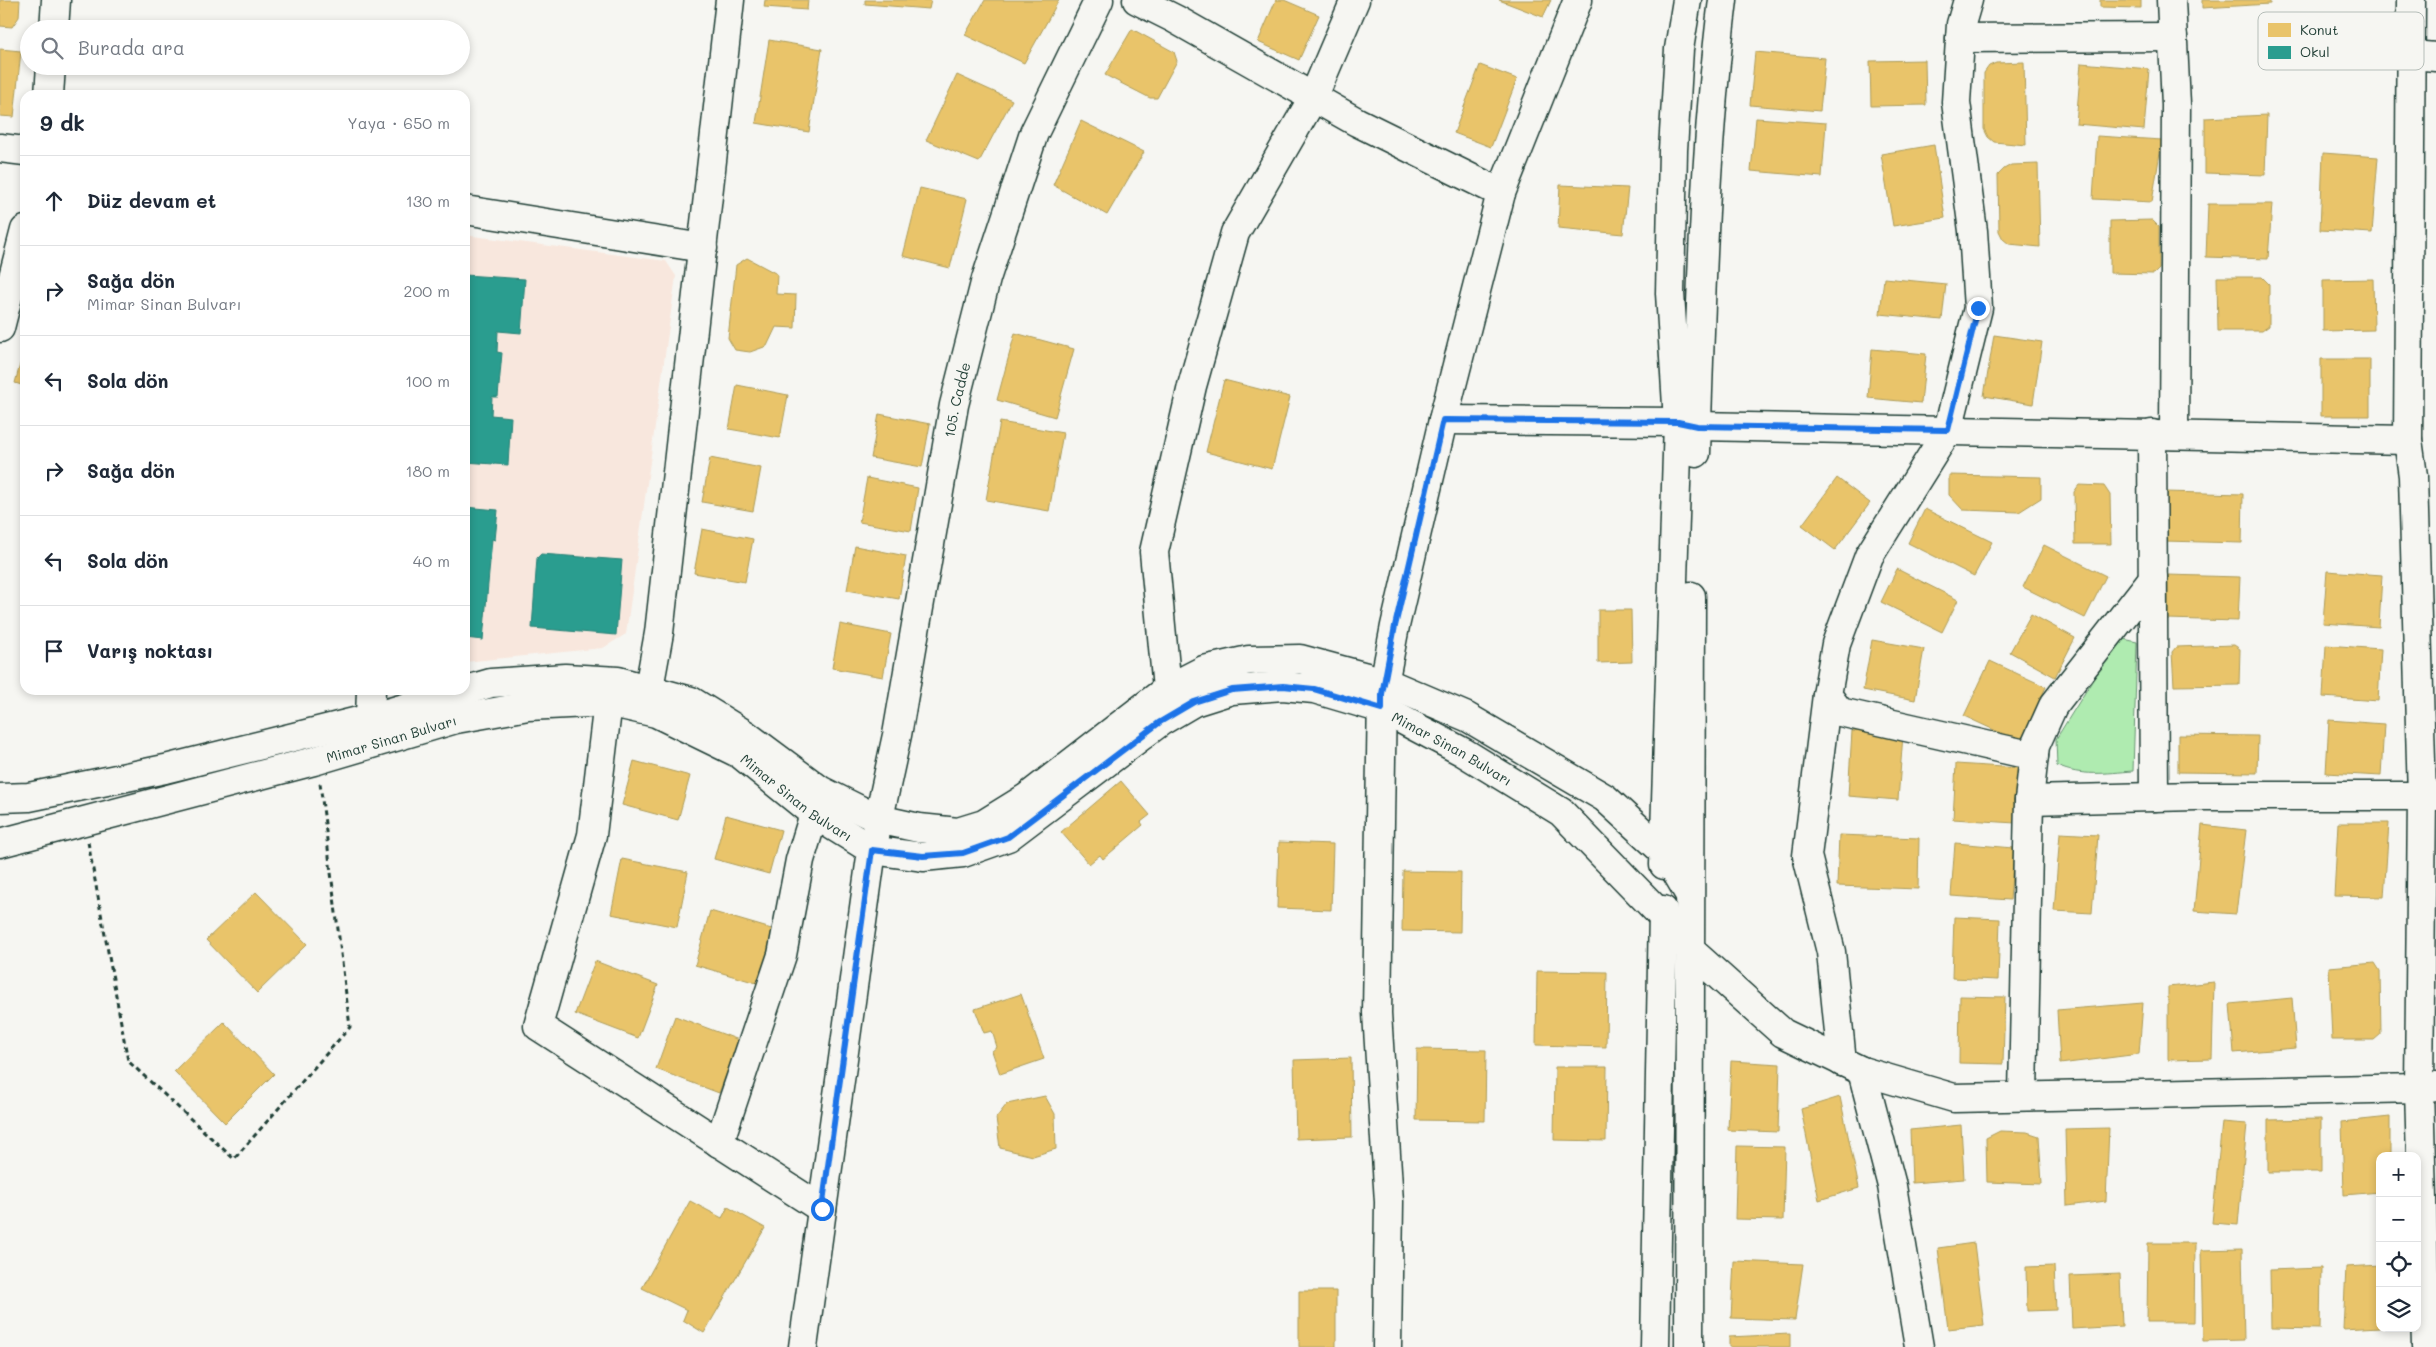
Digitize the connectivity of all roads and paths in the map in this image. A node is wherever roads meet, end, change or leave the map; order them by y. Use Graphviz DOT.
graph roads {
  1 [pos="56,0"];
  2 [pos="730,0"];
  3 [pos="1099,0"];
  4 [pos="1137,0"];
  5 [pos="1355,0"];
  6 [pos="1578,0"];
  7 [pos="1687,0"];
  8 [pos="1723,0"];
  9 [pos="1968,0"];
  10 [pos="2171,0"];
  11 [pos="55,20"];
  12 [pos="2173,37"];
  13 [pos="1960,38"];
  14 [pos="2422,70"];
  15 [pos="50,75"];
  16 [pos="49,90"];
  17 [pos="1313,98"];
  18 [pos="0,148"];
  19 [pos="20,150"];
  20 [pos="1501,193"];
  21 [pos="470,211"];
  22 [pos="703,248"];
  23 [pos="20,250"];
  24 [pos="0,328"];
  25 [pos="1443,420"];
  26 [pos="1688,424"];
  27 [pos="1948,430"];
  28 [pos="2163,434"];
  29 [pos="2408,440"];
  30 [pos="2425,476"];
  31 [pos="2153,578"];
  32 [pos="1385,682"];
  33 [pos="649,688"];
  34 [pos="1168,689"];
  35 [pos="470,690"];
  36 [pos="371,695"];
  37 [pos="452,695"];
  38 [pos="1827,695"];
  39 [pos="608,702"];
  40 [pos="1382,709"];
  41 [pos="370,718"];
  42 [pos="2034,756"];
  43 [pos="314,760"];
  44 [pos="2429,796"];
  45 [pos="2154,797"];
  46 [pos="0,798"];
  47 [pos="2029,800"];
  48 [pos="814,814"];
  49 [pos="878,819"];
  50 [pos="84,822"];
  51 [pos="0,843"];
  52 [pos="872,850"];
  53 [pos="1665,852"];
  54 [pos="1689,894"];
  55 [pos="1663,917"];
  56 [pos="1689,950"];
  57 [pos="1852,1066"];
  58 [pos="2428,1087"];
  59 [pos="2023,1095"];
  60 [pos="718,1142"];
  61 [pos="822,1209"];
  62 [pos="803,1347"];
  63 [pos="1387,1347"];
  64 [pos="1655,1347"];
  65 [pos="1689,1347"];
  66 [pos="1918,1347"];
  67 [pos="2426,1347"];
  1 -- 11 [label="street"];
  2 -- 22 [label="street"];
  3 -- 49 [label="street, 105. Cadde"];
  4 -- 17 [label="street"];
  5 -- 17 [label="street"];
  6 -- 20 [label="street"];
  7 -- 26 [label="street"];
  8 -- 26 [label="street"];
  9 -- 13 [label="street"];
  10 -- 12 [label="street"];
  12 -- 13 [label="street"];
  12 -- 28 [label="street"];
  13 -- 27 [label="street"];
  14 -- 29 [label="street"];
  15 -- 16 [label="street"];
  17 -- 20 [label="street"];
  17 -- 34 [label="street"];
  18 -- 19 [label="street"];
  20 -- 25 [label="street"];
  21 -- 22 [label="street"];
  22 -- 33 [label="street"];
  23 -- 24 [label="street"];
  25 -- 26 [label="street"];
  25 -- 32 [label="street"];
  26 -- 27 [label="street"];
  26 -- 53 [label="street"];
  26 -- 54 [label="street"];
  27 -- 28 [label="street"];
  27 -- 38 [label="street"];
  28 -- 29 [label="street"];
  28 -- 31 [label="street"];
  29 -- 30 [label="street"];
  30 -- 44 [label="street"];
  31 -- 42 [label="street"];
  31 -- 45 [label="street"];
  32 -- 34 [label="street, Mimar Sinan Bulvarı"];
  32 -- 40 [label="street"];
  32 -- 53 [label="street, Mimar Sinan Bulvarı"];
  33 -- 35 [label="street, Mimar Sinan Bulvarı"];
  33 -- 49 [label="street, Mimar Sinan Bulvarı"];
  34 -- 49 [label="street, Mimar Sinan Bulvarı"];
  36 -- 41 [label="street"];
  37 -- 41 [label="street, Mimar Sinan Bulvarı"];
  38 -- 42 [label="street"];
  38 -- 57 [label="street"];
  39 -- 43 [label="street, Mimar Sinan Bulvarı"];
  39 -- 48 [label="street, Mimar Sinan Bulvarı"];
  39 -- 60 [label="street"];
  40 -- 52 [label="street, Mimar Sinan Bulvarı"];
  40 -- 55 [label="street, Mimar Sinan Bulvarı"];
  40 -- 63 [label="street"];
  41 -- 46 [label="street, Mimar Sinan Bulvarı"];
  42 -- 47 [label="street"];
  43 -- 50 [label="street, Mimar Sinan Bulvarı"];
  43 -- 50 [label="path"];
  44 -- 45 [label="street"];
  44 -- 58 [label="street"];
  45 -- 47 [label="street"];
  47 -- 59 [label="street"];
  48 -- 52 [label="street, Mimar Sinan Bulvarı"];
  48 -- 60 [label="street"];
  49 -- 52 [label="street, 105. Cadde"];
  50 -- 51 [label="street, Mimar Sinan Bulvarı"];
  52 -- 61 [label="street, 105. Cadde"];
  53 -- 54 [label="street, Mimar Sinan Bulvarı"];
  53 -- 55 [label="street"];
  54 -- 56 [label="street"];
  55 -- 56 [label="street, Mimar Sinan Bulvarı"];
  55 -- 64 [label="street"];
  56 -- 57 [label="street, Mimar Sinan Bulvarı"];
  56 -- 65 [label="street"];
  57 -- 59 [label="street, Mimar Sinan Bulvarı"];
  57 -- 66 [label="street"];
  58 -- 59 [label="street, Mimar Sinan Bulvarı"];
  58 -- 67 [label="street"];
  60 -- 61 [label="street"];
  61 -- 62 [label="street, 105. Cadde"];
}
